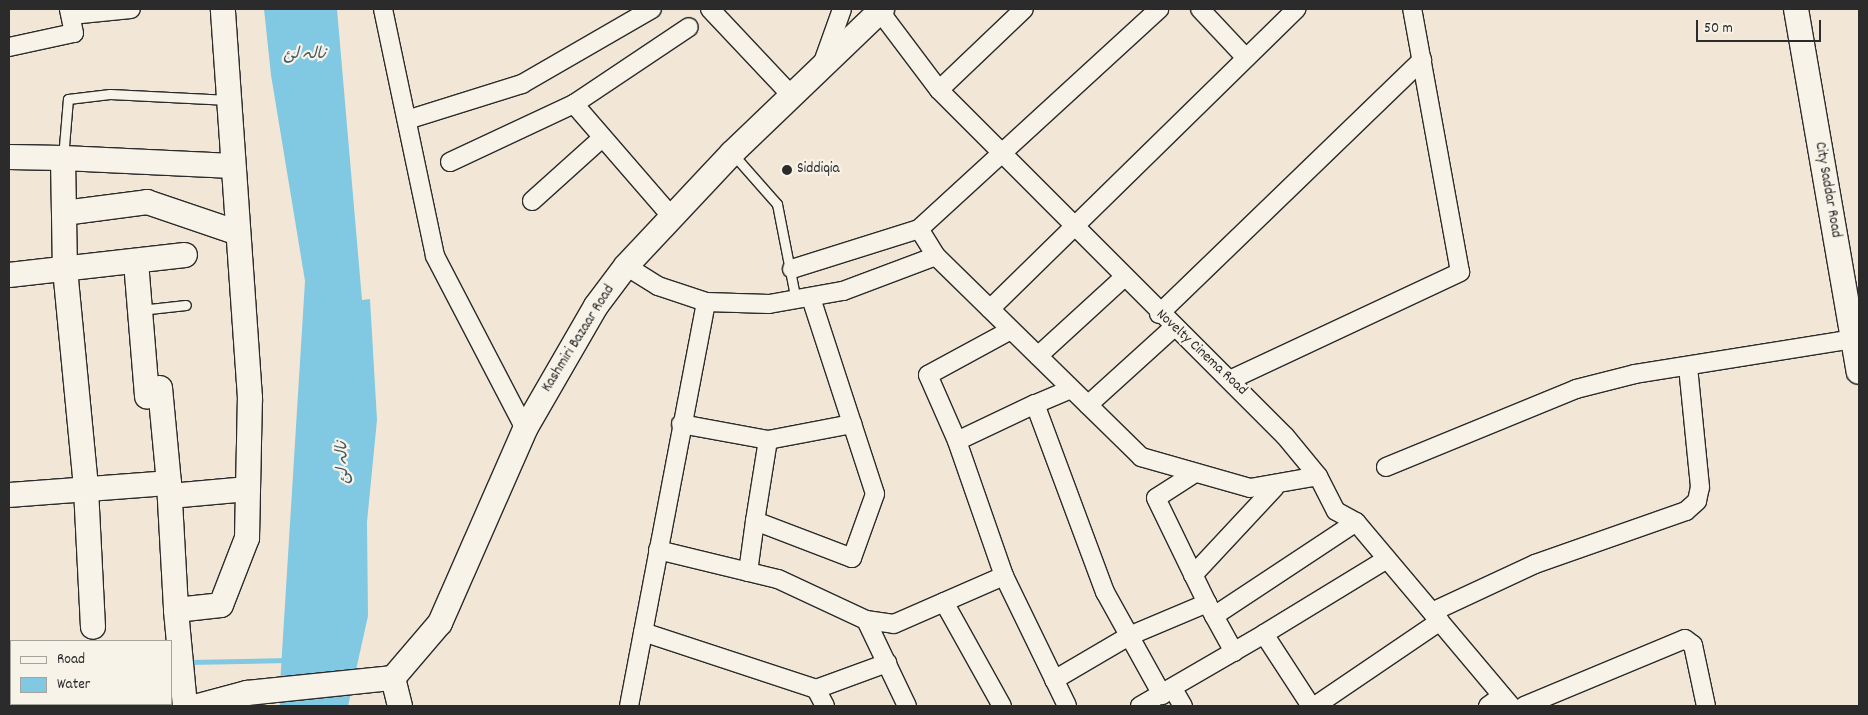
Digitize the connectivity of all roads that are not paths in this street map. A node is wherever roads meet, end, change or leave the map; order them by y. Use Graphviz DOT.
graph roads {
  1 [pos="131,9"];
  2 [pos="223,9"];
  3 [pos="383,9"];
  4 [pos="652,9"];
  5 [pos="710,9"];
  6 [pos="842,9"];
  7 [pos="880,9"];
  8 [pos="1024,9"];
  9 [pos="1159,9"];
  10 [pos="1200,9"];
  11 [pos="1296,9"];
  12 [pos="1412,9"];
  13 [pos="1796,9"];
  14 [pos="70,12"];
  15 [pos="689,27"];
  16 [pos="9,47"];
  17 [pos="1245,57"];
  18 [pos="1422,60"];
  19 [pos="821,68"];
  20 [pos="939,90"];
  21 [pos="792,96"];
  22 [pos="229,100"];
  23 [pos="574,104"];
  24 [pos="407,120"];
  25 [pos="602,138"];
  26 [pos="732,153"];
  27 [pos="1004,156"];
  28 [pos="9,157"];
  29 [pos="63,158"];
  30 [pos="450,162"];
  31 [pos="234,166"];
  32 [pos="532,201"];
  33 [pos="64,213"];
  34 [pos="672,217"];
  35 [pos="1071,227"];
  36 [pos="919,229"];
  37 [pos="238,233"];
  38 [pos="186,255"];
  39 [pos="936,256"];
  40 [pos="136,262"];
  41 [pos="626,266"];
  42 [pos="65,269"];
  43 [pos="792,269"];
  44 [pos="9,275"];
  45 [pos="1123,278"];
  46 [pos="804,299"];
  47 [pos="706,302"];
  48 [pos="186,305"];
  49 [pos="990,309"];
  50 [pos="140,310"];
  51 [pos="1159,314"];
  52 [pos="1173,328"];
  53 [pos="1011,330"];
  54 [pos="1853,339"];
  55 [pos="1038,356"];
  56 [pos="1688,367"];
  57 [pos="1859,372"];
  58 [pos="1232,379"];
  59 [pos="1071,389"];
  60 [pos="1035,404"];
  61 [pos="1088,405"];
  62 [pos="681,424"];
  63 [pos="852,424"];
  64 [pos="525,429"];
  65 [pos="768,440"];
  66 [pos="957,441"];
  67 [pos="1386,467"];
  68 [pos="1195,473"];
  69 [pos="1318,476"];
  70 [pos="1275,487"];
  71 [pos="86,489"];
  72 [pos="248,489"];
  73 [pos="170,490"];
  74 [pos="9,495"];
  75 [pos="755,521"];
  76 [pos="1356,522"];
  77 [pos="658,550"];
  78 [pos="1387,559"];
  79 [pos="748,572"];
  80 [pos="1194,575"];
  81 [pos="1004,576"];
  82 [pos="944,602"];
  83 [pos="1210,609"];
  84 [pos="1436,616"];
  85 [pos="177,618"];
  86 [pos="866,620"];
  87 [pos="93,627"];
  88 [pos="643,632"];
  89 [pos="1264,634"];
  90 [pos="1129,636"];
  91 [pos="1234,652"];
  92 [pos="887,664"];
  93 [pos="393,678"];
  94 [pos="1054,680"];
  95 [pos="816,688"];
  96 [pos="1168,692"];
  97 [pos="1506,701"];
  98 [pos="208,705"];
  99 [pos="185,706"];
  100 [pos="400,706"];
  101 [pos="629,706"];
  102 [pos="825,706"];
  103 [pos="907,706"];
  104 [pos="1002,706"];
  105 [pos="1067,706"];
  106 [pos="1140,706"];
  107 [pos="1183,706"];
  108 [pos="1311,706"];
  109 [pos="1315,706"];
  110 [pos="1488,706"];
  111 [pos="1524,706"];
  112 [pos="1706,706"];
  1 -- 14 [label="street"];
  2 -- 22 [label="street"];
  3 -- 24 [label="street"];
  4 -- 24 [label="street"];
  5 -- 21 [label="street"];
  6 -- 19 [label="street"];
  7 -- 19 [label="street, Kashmiri Bazaar Road"];
  7 -- 20 [label="street, Novelty Cinema Road"];
  8 -- 20 [label="street"];
  9 -- 27 [label="street"];
  10 -- 17 [label="street"];
  11 -- 17 [label="street"];
  12 -- 18 [label="street"];
  13 -- 54 [label="street, City Saddar Road"];
  14 -- 16 [label="street"];
  15 -- 23 [label="street"];
  17 -- 35 [label="street"];
  18 -- 51 [label="street"];
  18 -- 58 [label="street"];
  19 -- 21 [label="street, Kashmiri Bazaar Road"];
  20 -- 27 [label="street, Novelty Cinema Road"];
  21 -- 26 [label="street, Kashmiri Bazaar Road"];
  22 -- 29 [label="lane"];
  22 -- 31 [label="street"];
  23 -- 25 [label="street"];
  23 -- 30 [label="street"];
  24 -- 64 [label="street"];
  25 -- 32 [label="street"];
  25 -- 34 [label="street"];
  26 -- 34 [label="street, Kashmiri Bazaar Road"];
  26 -- 43 [label="lane"];
  27 -- 35 [label="street, Novelty Cinema Road"];
  27 -- 36 [label="street"];
  28 -- 29 [label="street"];
  29 -- 31 [label="street"];
  29 -- 33 [label="street"];
  31 -- 37 [label="street"];
  33 -- 37 [label="street"];
  33 -- 42 [label="street"];
  34 -- 41 [label="street, Kashmiri Bazaar Road"];
  35 -- 45 [label="street, Novelty Cinema Road"];
  35 -- 49 [label="street"];
  36 -- 39 [label="street"];
  36 -- 43 [label="street"];
  37 -- 72 [label="street"];
  38 -- 40 [label="street"];
  39 -- 46 [label="street"];
  39 -- 49 [label="street"];
  40 -- 42 [label="street"];
  40 -- 50 [label="street"];
  41 -- 47 [label="street"];
  41 -- 64 [label="street, Kashmiri Bazaar Road"];
  42 -- 44 [label="street"];
  42 -- 71 [label="street"];
  43 -- 46 [label="lane"];
  45 -- 51 [label="street, Novelty Cinema Road"];
  45 -- 55 [label="street"];
  46 -- 47 [label="street"];
  46 -- 63 [label="street"];
  47 -- 62 [label="street"];
  48 -- 50 [label="lane"];
  49 -- 53 [label="street"];
  50 -- 73 [label="street"];
  51 -- 52 [label="street, Novelty Cinema Road"];
  52 -- 58 [label="street, Novelty Cinema Road"];
  52 -- 61 [label="street"];
  53 -- 55 [label="street"];
  53 -- 66 [label="street"];
  54 -- 56 [label="street"];
  54 -- 57 [label="street, City Saddar Road"];
  55 -- 59 [label="street"];
  56 -- 67 [label="street"];
  56 -- 84 [label="street"];
  58 -- 69 [label="street, Novelty Cinema Road"];
  59 -- 60 [label="street"];
  59 -- 61 [label="street"];
  60 -- 66 [label="street"];
  60 -- 90 [label="street"];
  61 -- 68 [label="street"];
  62 -- 65 [label="street"];
  62 -- 77 [label="street"];
  63 -- 65 [label="street"];
  63 -- 75 [label="street"];
  64 -- 93 [label="street, Kashmiri Bazaar Road"];
  65 -- 75 [label="street"];
  66 -- 81 [label="street"];
  68 -- 70 [label="street"];
  68 -- 80 [label="street"];
  69 -- 70 [label="street"];
  69 -- 76 [label="street, Novelty Cinema Road"];
  70 -- 80 [label="street"];
  71 -- 73 [label="street"];
  71 -- 74 [label="street"];
  71 -- 87 [label="street"];
  72 -- 73 [label="street"];
  72 -- 85 [label="street"];
  73 -- 85 [label="street"];
  75 -- 79 [label="street"];
  76 -- 78 [label="street, Novelty Cinema Road"];
  76 -- 83 [label="street"];
  77 -- 79 [label="street"];
  77 -- 88 [label="street"];
  78 -- 84 [label="street, Novelty Cinema Road"];
  78 -- 89 [label="street"];
  79 -- 86 [label="street"];
  80 -- 83 [label="street"];
  81 -- 82 [label="street"];
  81 -- 94 [label="street"];
  82 -- 86 [label="street"];
  82 -- 104 [label="street"];
  83 -- 90 [label="street"];
  83 -- 91 [label="street"];
  84 -- 97 [label="street, Novelty Cinema Road"];
  84 -- 109 [label="street"];
  85 -- 99 [label="street"];
  86 -- 92 [label="street"];
  88 -- 95 [label="street"];
  88 -- 101 [label="street"];
  89 -- 91 [label="street"];
  89 -- 108 [label="street"];
  90 -- 94 [label="street"];
  90 -- 96 [label="street"];
  91 -- 96 [label="street"];
  92 -- 95 [label="street"];
  92 -- 103 [label="street"];
  93 -- 98 [label="street"];
  93 -- 100 [label="street"];
  94 -- 105 [label="street"];
  95 -- 102 [label="street"];
  96 -- 106 [label="street"];
  96 -- 107 [label="street"];
  97 -- 110 [label="street"];
  111 -- 112 [label="street"];
}
